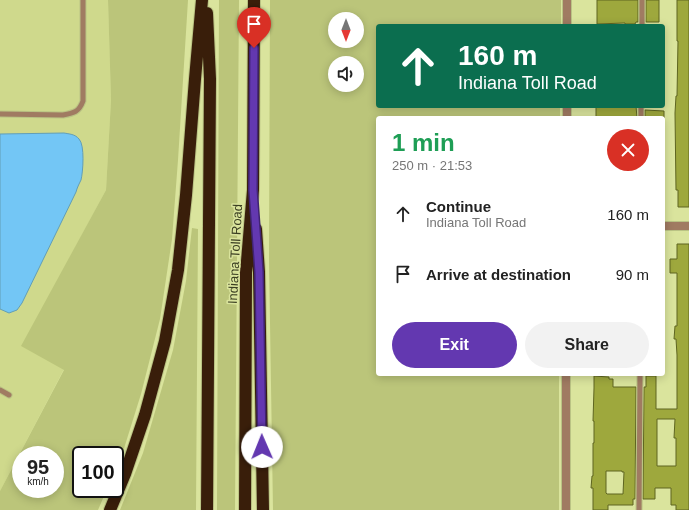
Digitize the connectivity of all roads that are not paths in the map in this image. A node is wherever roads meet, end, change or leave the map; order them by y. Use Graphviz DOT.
graph roads {
  1 [pos="83,0"];
  2 [pos="202,0"];
  3 [pos="206,0"];
  4 [pos="254,0"];
  5 [pos="567,0"];
  6 [pos="642,0"];
  7 [pos="567,24"];
  8 [pos="642,24"];
  9 [pos="0,114"];
  10 [pos="253,190"];
  11 [pos="665,226"];
  12 [pos="689,226"];
  13 [pos="566,376"];
  14 [pos="640,376"];
  15 [pos="0,390"];
  16 [pos="10,395"];
  17 [pos="110,510"];
  18 [pos="208,510"];
  19 [pos="245,510"];
  20 [pos="263,510"];
  21 [pos="566,510"];
  22 [pos="639,510"];
  1 -- 9 [label="lane"];
  2 -- 17 [label="highway"];
  3 -- 18 [label="highway, Indiana Toll Road"];
  4 -- 10 [label="highway, Indiana Toll Road"];
  5 -- 7 [label="street"];
  6 -- 8 [label="lane"];
  10 -- 19 [label="highway, Indiana Toll Road"];
  10 -- 20 [label="highway"];
  11 -- 12 [label="street"];
  13 -- 21 [label="street"];
  14 -- 22 [label="lane"];
  15 -- 16 [label="lane"];
}
